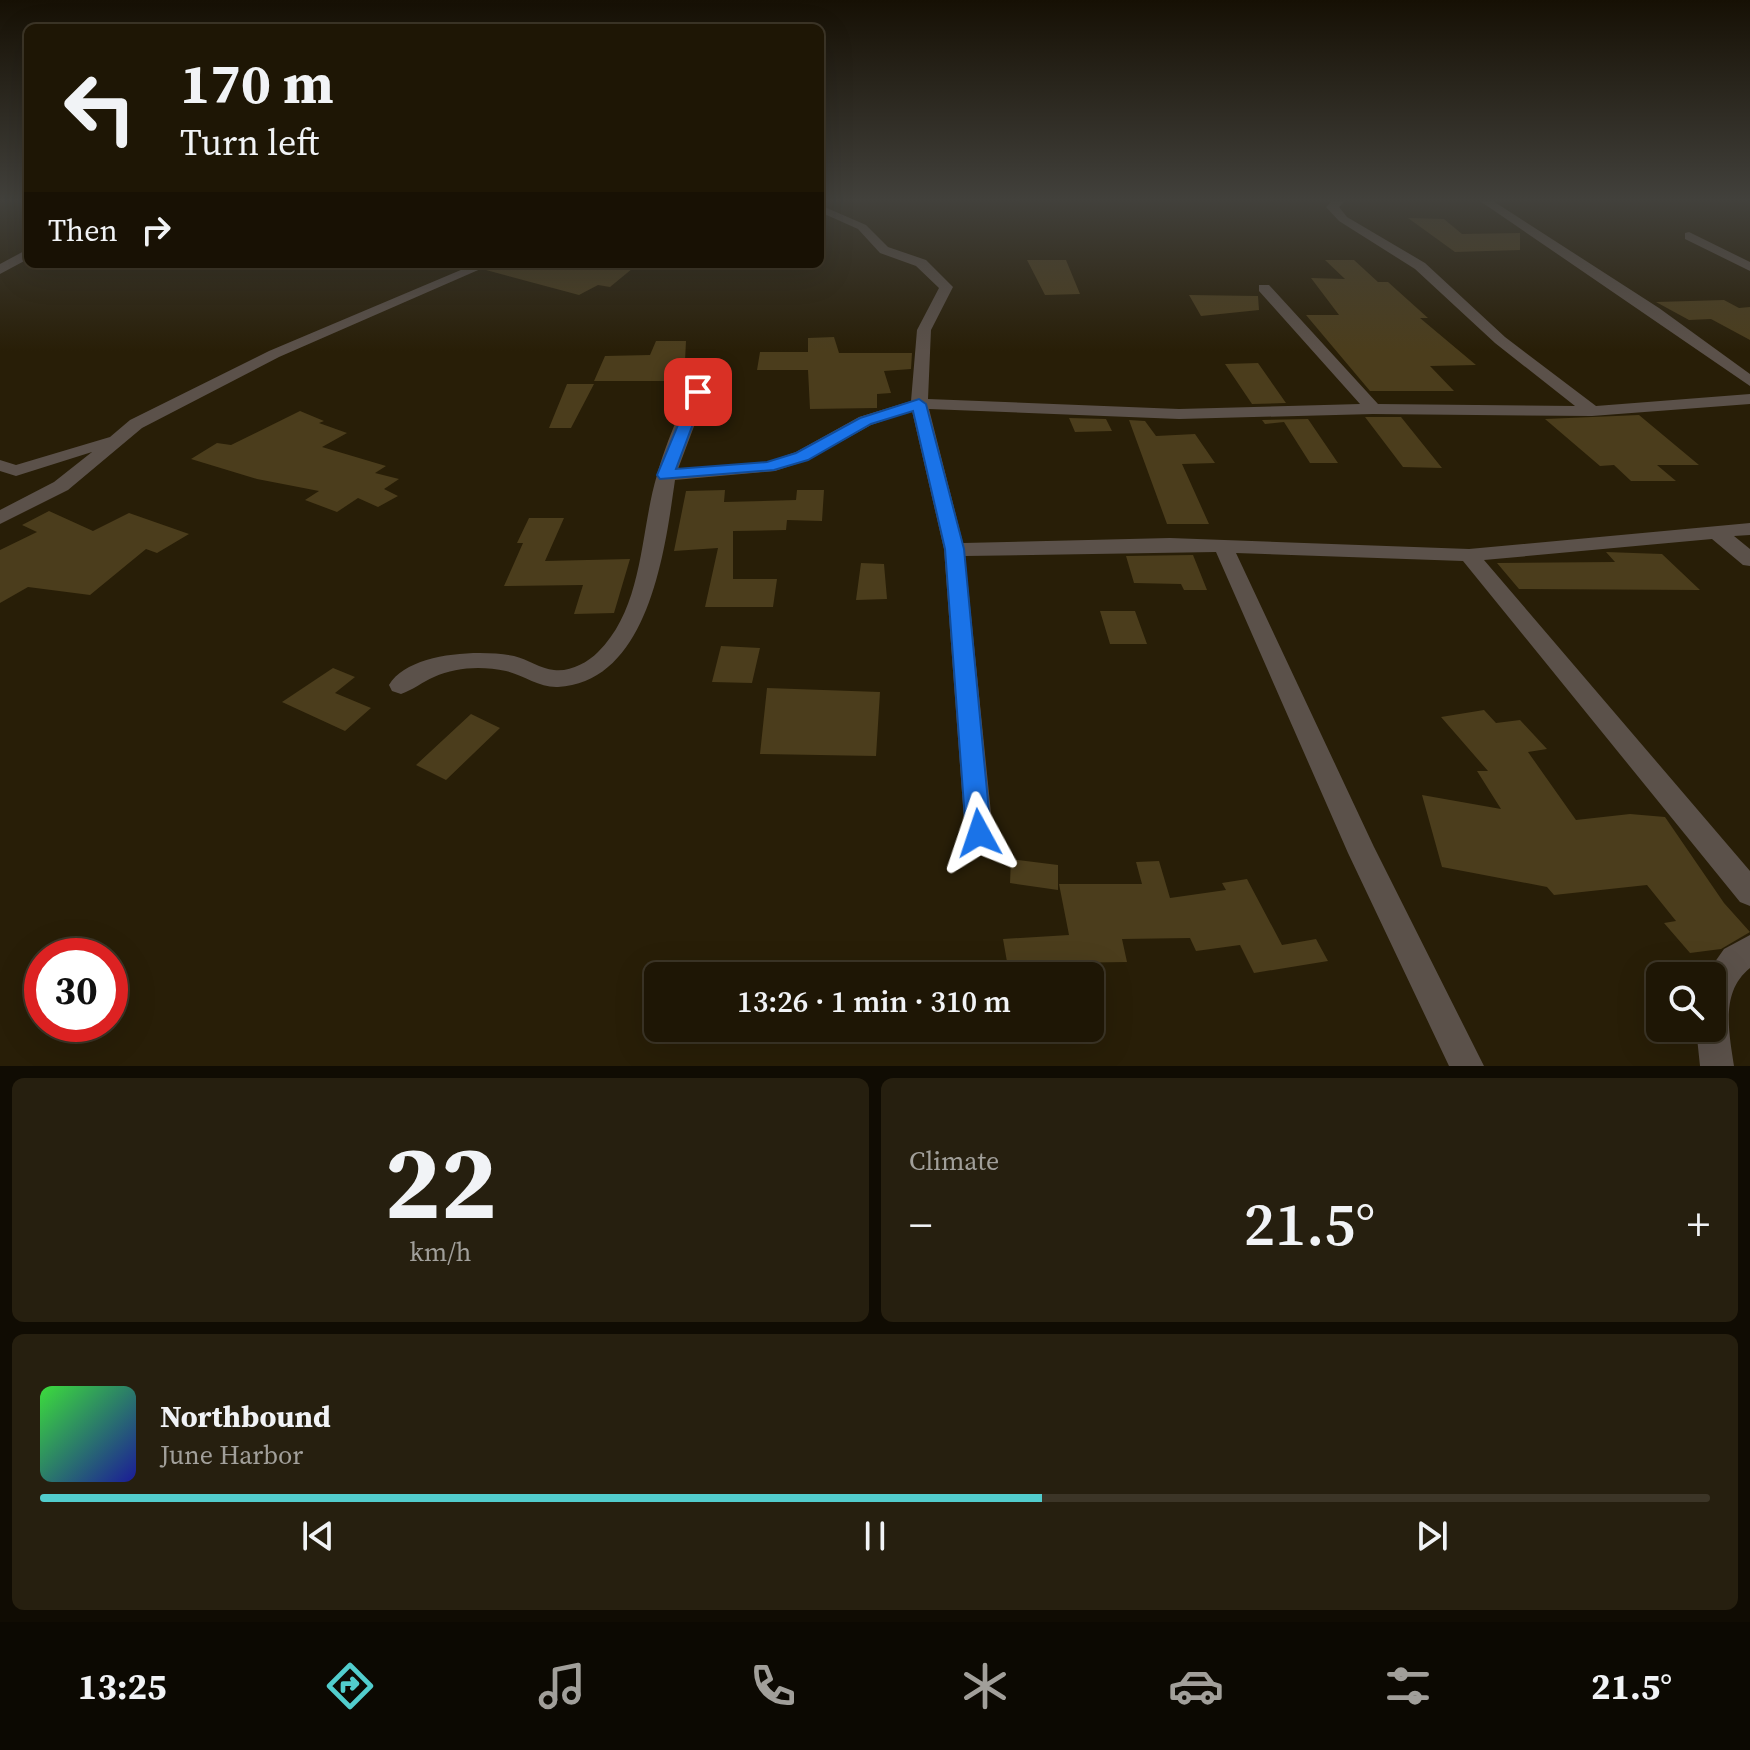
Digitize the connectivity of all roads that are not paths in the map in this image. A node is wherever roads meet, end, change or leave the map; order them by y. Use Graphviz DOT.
graph roads {
  1 [pos="886,251"];
  2 [pos="1396,251"];
  3 [pos="1561,251"];
  4 [pos="1718,251"];
  5 [pos="24,255"];
  6 [pos="1750,267"];
  7 [pos="477,268"];
  8 [pos="0,270"];
  9 [pos="1264,288"];
  10 [pos="709,365"];
  11 [pos="1750,381"];
  12 [pos="1750,399"];
  13 [pos="919,404"];
  14 [pos="1373,409"];
  15 [pos="1592,411"];
  16 [pos="114,439"];
  17 [pos="0,465"];
  18 [pos="666,475"];
  19 [pos="0,518"];
  20 [pos="1750,529"];
  21 [pos="1715,531"];
  22 [pos="1224,548"];
  23 [pos="954,549"];
  24 [pos="1469,555"];
  25 [pos="1750,560"];
  26 [pos="401,685"];
  27 [pos="979,833"];
  28 [pos="1750,893"];
  29 [pos="1750,950"];
  30 [pos="1467,1066"];
  31 [pos="1717,1066"];
  1 -- 13 [label="street"];
  2 -- 15 [label="street"];
  3 -- 11 [label="street"];
  4 -- 6 [label="street"];
  5 -- 8 [label="street"];
  7 -- 16 [label="street"];
  9 -- 14 [label="street"];
  10 -- 18 [label="street"];
  12 -- 15 [label="street"];
  13 -- 14 [label="street"];
  13 -- 18 [label="street"];
  13 -- 23 [label="street"];
  14 -- 15 [label="street"];
  16 -- 17 [label="street"];
  16 -- 19 [label="street"];
  18 -- 26 [label="street"];
  20 -- 21 [label="street"];
  21 -- 24 [label="street"];
  21 -- 25 [label="street"];
  22 -- 23 [label="street"];
  22 -- 24 [label="street"];
  22 -- 30 [label="street"];
  23 -- 27 [label="street"];
  24 -- 28 [label="street"];
  29 -- 31 [label="street"];
}
